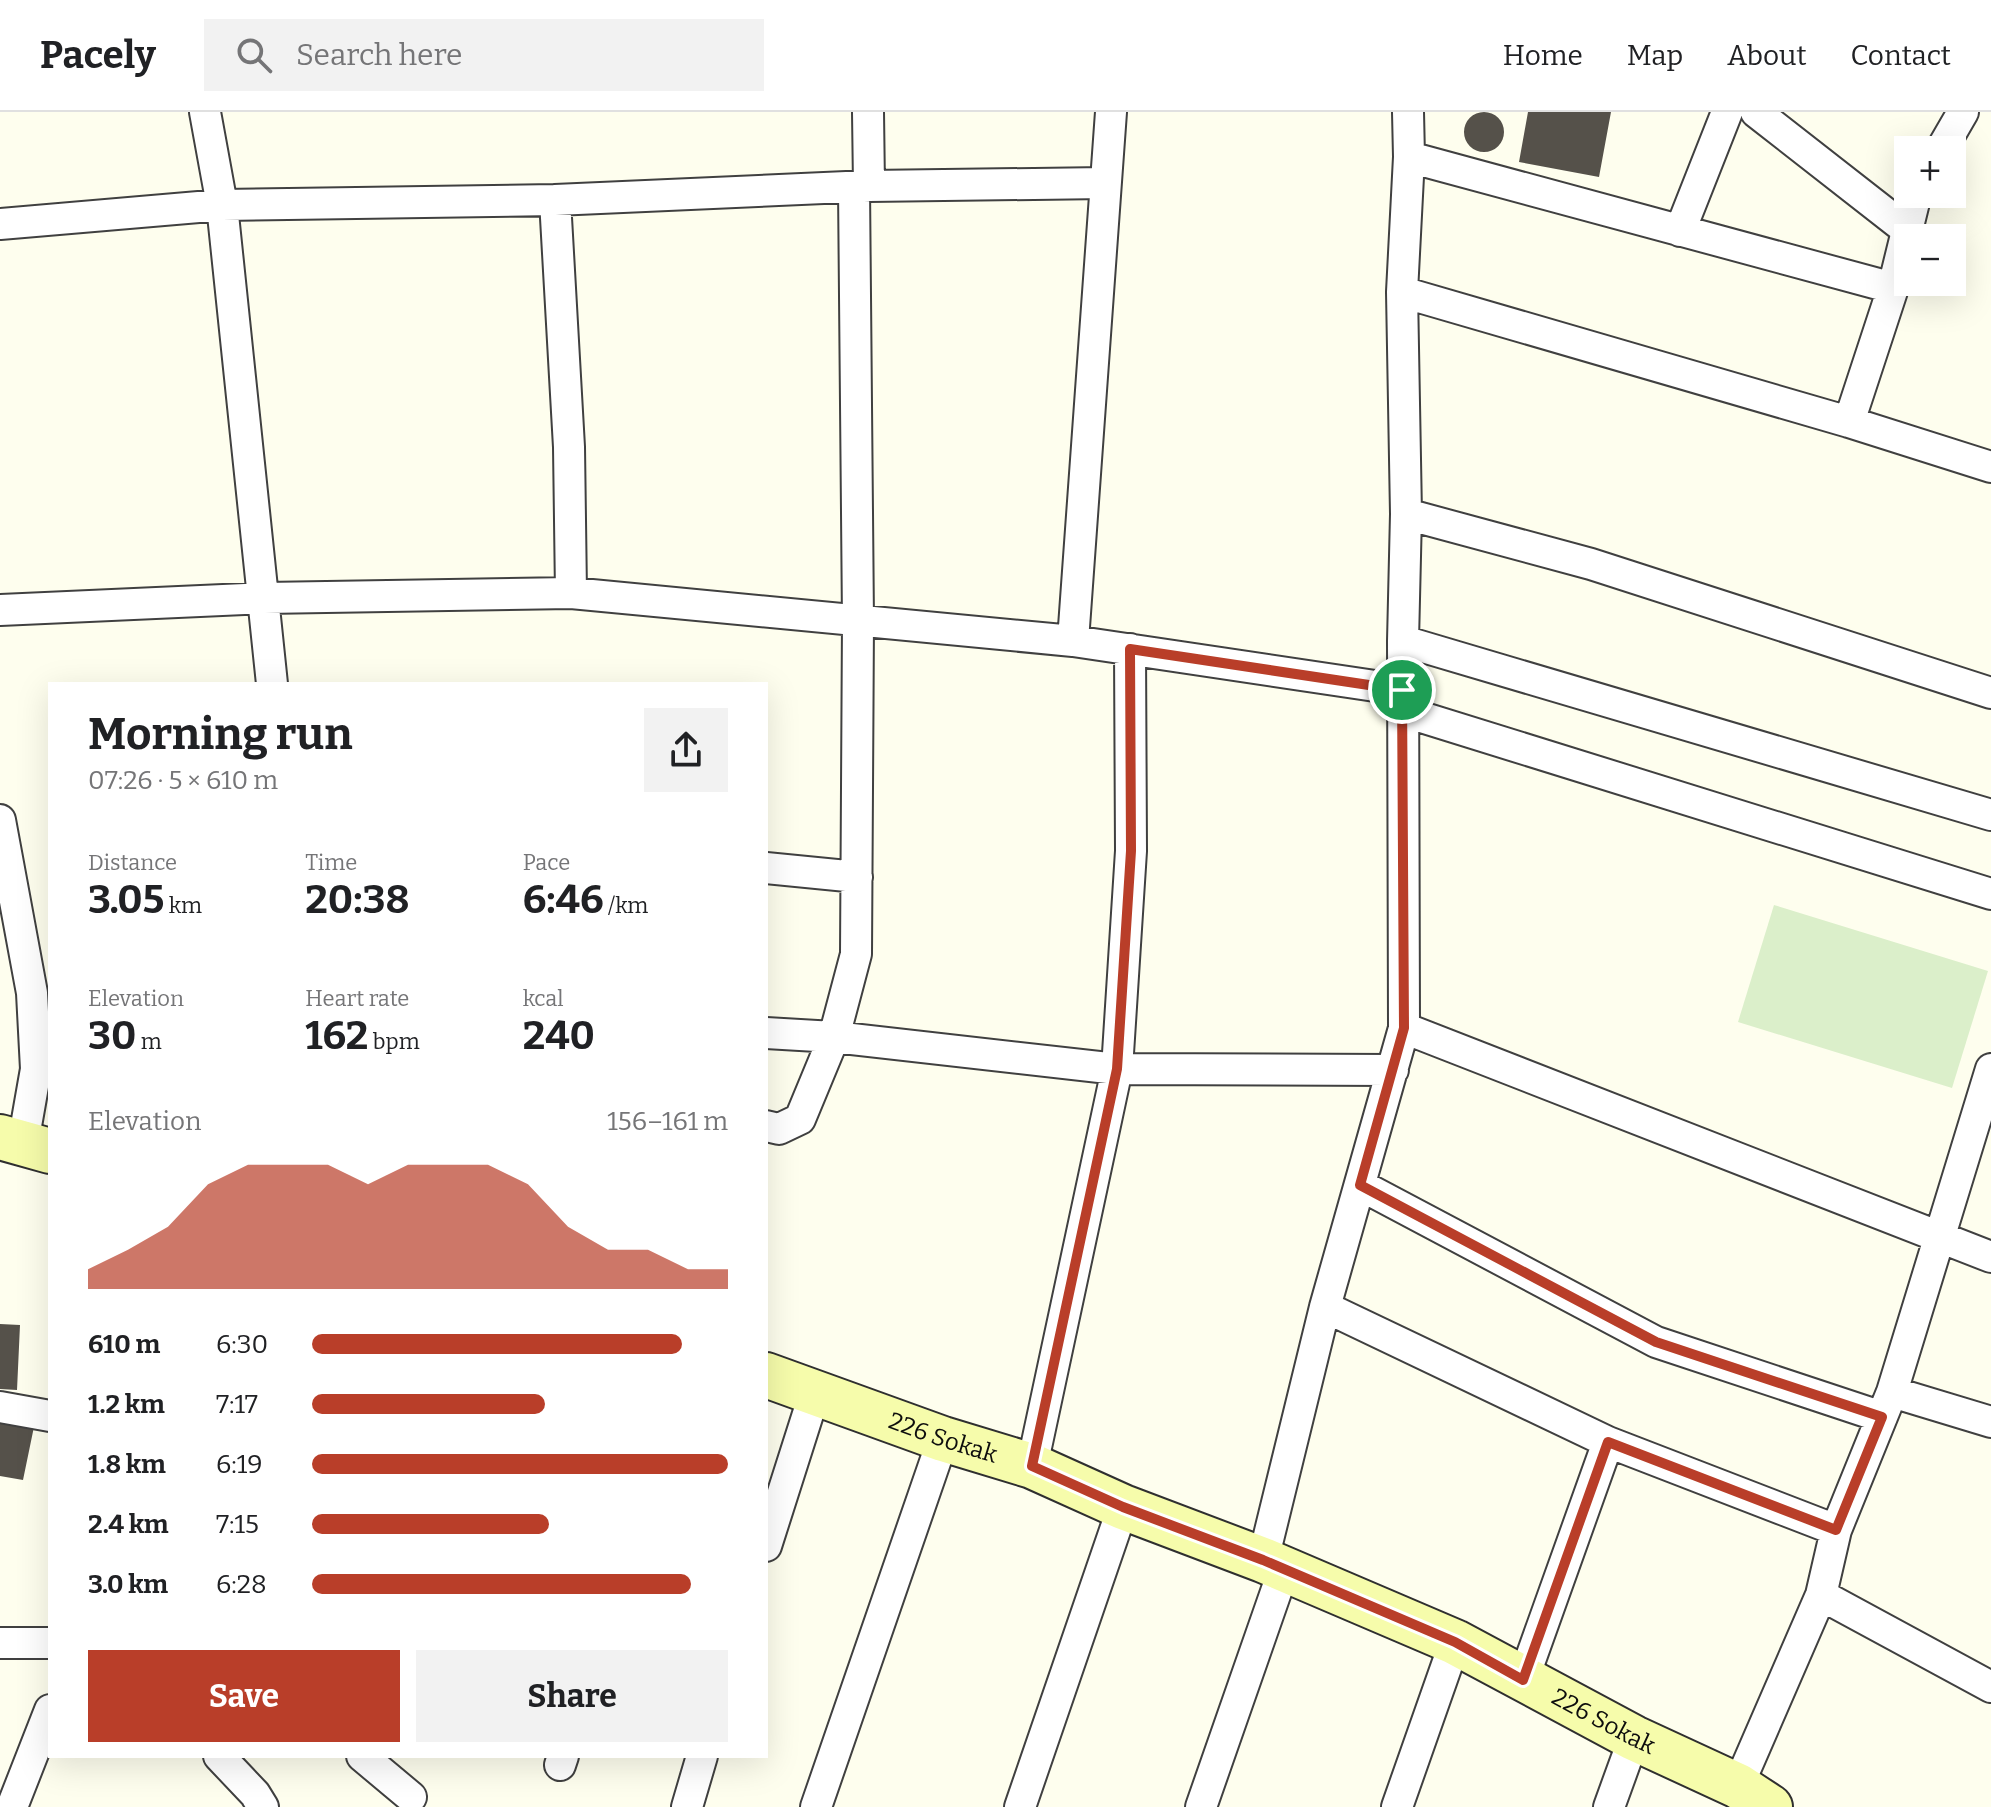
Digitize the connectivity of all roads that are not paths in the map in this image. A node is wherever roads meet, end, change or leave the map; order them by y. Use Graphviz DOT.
graph roads {
  1 [pos="205,112"];
  2 [pos="868,112"];
  3 [pos="1111,112"];
  4 [pos="1408,112"];
  5 [pos="1727,112"];
  6 [pos="1756,112"];
  7 [pos="1963,112"];
  8 [pos="1949,136"];
  9 [pos="1409,157"];
  10 [pos="1105,183"];
  11 [pos="862,186"];
  12 [pos="555,200"];
  13 [pos="222,205"];
  14 [pos="0,224"];
  15 [pos="1899,224"];
  16 [pos="1680,231"];
  17 [pos="1894,284"];
  18 [pos="1893,288"];
  19 [pos="1402,292"];
  20 [pos="1849,422"];
  21 [pos="1991,467"];
  22 [pos="1406,514"];
  23 [pos="571,593"];
  24 [pos="265,598"];
  25 [pos="0,610"];
  26 [pos="858,621"];
  27 [pos="1073,641"];
  28 [pos="1403,641"];
  29 [pos="1130,649"];
  30 [pos="272,682"];
  31 [pos="1991,693"];
  32 [pos="1402,700"];
  33 [pos="1991,815"];
  34 [pos="0,820"];
  35 [pos="768,868"];
  36 [pos="857,877"];
  37 [pos="1991,894"];
  38 [pos="7,899"];
  39 [pos="41,993"];
  40 [pos="1404,1028"];
  41 [pos="768,1033"];
  42 [pos="834,1037"];
  43 [pos="1117,1069"];
  44 [pos="1393,1070"];
  45 [pos="1989,1081"];
  46 [pos="768,1126"];
  47 [pos="24,1144"];
  48 [pos="1360,1185"];
  49 [pos="1938,1238"];
  50 [pos="1991,1257"];
  51 [pos="1325,1307"];
  52 [pos="768,1376"];
  53 [pos="815,1392"];
  54 [pos="1887,1405"];
  55 [pos="0,1407"];
  56 [pos="48,1416"];
  57 [pos="1991,1422"];
  58 [pos="943,1439"];
  59 [pos="1608,1442"];
  60 [pos="1032,1466"];
  61 [pos="1123,1507"];
  62 [pos="1836,1530"];
  63 [pos="768,1540"];
  64 [pos="1274,1564"];
  65 [pos="1821,1595"];
  66 [pos="1455,1642"];
  67 [pos="0,1643"];
  68 [pos="48,1643"];
  69 [pos="1523,1680"];
  70 [pos="1991,1687"];
  71 [pos="48,1715"];
  72 [pos="1634,1738"];
  73 [pos="221,1758"];
  74 [pos="364,1758"];
  75 [pos="701,1758"];
  76 [pos="1754,1796"];
  77 [pos="411,1797"];
  78 [pos="12,1807"];
  79 [pos="263,1807"];
  80 [pos="687,1807"];
  81 [pos="816,1807"];
  82 [pos="1020,1807"];
  83 [pos="1201,1807"];
  84 [pos="1397,1807"];
  85 [pos="1609,1807"];
  1 -- 13 [label="street"];
  2 -- 11 [label="street"];
  3 -- 10 [label="street"];
  4 -- 9 [label="street"];
  5 -- 16 [label="street"];
  6 -- 15 [label="street"];
  7 -- 8 [label="street"];
  9 -- 16 [label="street"];
  9 -- 19 [label="street"];
  10 -- 11 [label="street"];
  10 -- 27 [label="street"];
  11 -- 12 [label="street"];
  11 -- 26 [label="street"];
  12 -- 13 [label="street"];
  12 -- 23 [label="street"];
  13 -- 14 [label="street"];
  13 -- 24 [label="street"];
  16 -- 18 [label="street"];
  17 -- 18 [label="street"];
  18 -- 20 [label="street"];
  19 -- 20 [label="street"];
  19 -- 22 [label="street"];
  20 -- 21 [label="street"];
  22 -- 28 [label="street"];
  22 -- 31 [label="street"];
  23 -- 24 [label="street"];
  23 -- 26 [label="street"];
  24 -- 25 [label="street"];
  24 -- 30 [label="street"];
  26 -- 27 [label="street"];
  26 -- 36 [label="street"];
  27 -- 29 [label="street"];
  28 -- 32 [label="street"];
  28 -- 33 [label="street"];
  29 -- 32 [label="street"];
  29 -- 43 [label="street"];
  32 -- 37 [label="street"];
  32 -- 40 [label="street"];
  34 -- 38 [label="street"];
  35 -- 36 [label="street"];
  36 -- 42 [label="street"];
  38 -- 39 [label="street"];
  39 -- 47 [label="street"];
  40 -- 44 [label="street"];
  40 -- 49 [label="street"];
  41 -- 42 [label="street"];
  42 -- 43 [label="street"];
  42 -- 46 [label="street"];
  43 -- 44 [label="street"];
  43 -- 60 [label="street"];
  44 -- 48 [label="street"];
  45 -- 49 [label="street"];
  48 -- 51 [label="street"];
  48 -- 54 [label="street"];
  49 -- 50 [label="street"];
  49 -- 54 [label="street"];
  51 -- 59 [label="street"];
  51 -- 64 [label="street"];
  52 -- 53 [label="street, 226 Sokak"];
  53 -- 58 [label="street, 226 Sokak"];
  53 -- 63 [label="street"];
  54 -- 57 [label="street"];
  54 -- 62 [label="street"];
  55 -- 56 [label="street"];
  58 -- 60 [label="street, 226 Sokak"];
  58 -- 81 [label="street"];
  59 -- 62 [label="street"];
  59 -- 69 [label="street"];
  60 -- 61 [label="street, 226 Sokak"];
  61 -- 64 [label="street, 226 Sokak"];
  61 -- 82 [label="street"];
  62 -- 65 [label="street"];
  64 -- 66 [label="street, 226 Sokak"];
  64 -- 83 [label="street"];
  65 -- 70 [label="street"];
  65 -- 76 [label="street"];
  66 -- 69 [label="street, 226 Sokak"];
  66 -- 84 [label="street"];
  67 -- 68 [label="street"];
  69 -- 72 [label="street, 226 Sokak"];
  71 -- 78 [label="street"];
  72 -- 76 [label="street, 226 Sokak"];
  72 -- 85 [label="street"];
  73 -- 79 [label="street"];
  74 -- 77 [label="street"];
  75 -- 80 [label="street"];
}
